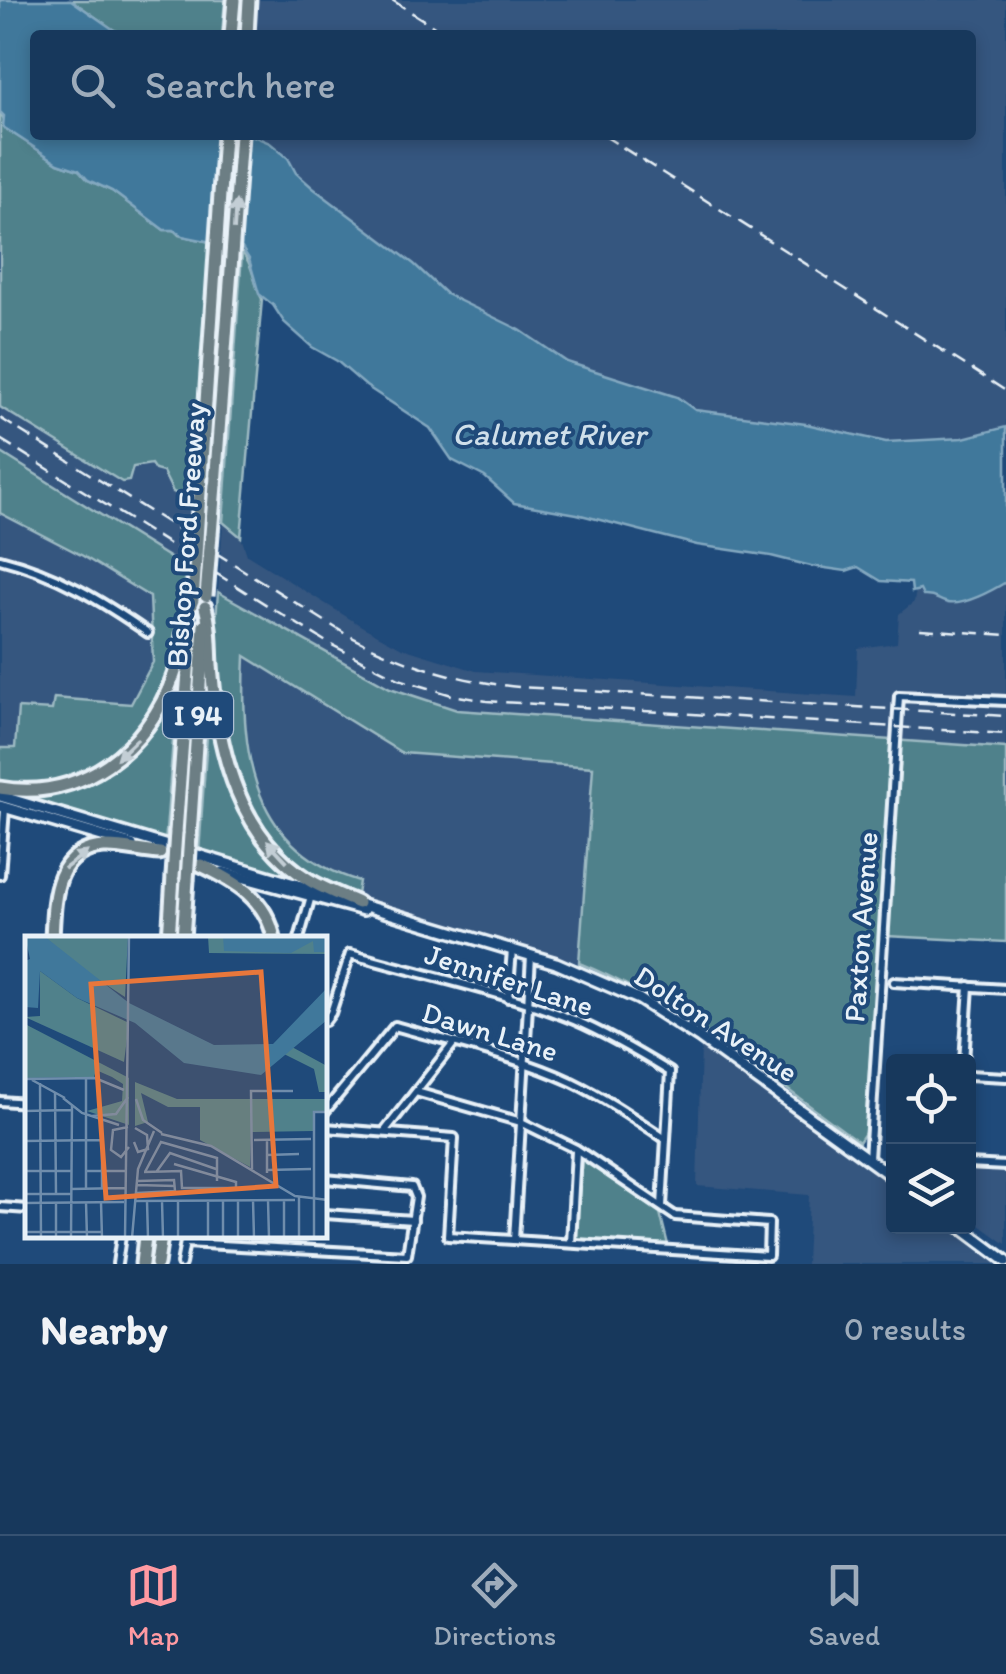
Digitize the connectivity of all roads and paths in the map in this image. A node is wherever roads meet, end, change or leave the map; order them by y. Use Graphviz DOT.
graph roads {
  1 [pos="234,0"];
  2 [pos="249,0"];
  3 [pos="232,30"];
  4 [pos="247,30"];
  5 [pos="224,140"];
  6 [pos="241,140"];
  7 [pos="0,559"];
  8 [pos="200,597"];
  9 [pos="148,634"];
  10 [pos="1006,702"];
  11 [pos="0,788"];
  12 [pos="0,796"];
  13 [pos="3,807"];
  14 [pos="160,853"];
  15 [pos="201,865"];
  16 [pos="0,875"];
  17 [pos="180,884"];
  18 [pos="311,893"];
  19 [pos="358,904"];
  20 [pos="378,912"];
  21 [pos="52,936"];
  22 [pos="167,936"];
  23 [pos="186,936"];
  24 [pos="273,936"];
  25 [pos="300,936"];
  26 [pos="512,950"];
  27 [pos="531,956"];
  28 [pos="894,982"];
  29 [pos="969,986"];
  30 [pos="1006,988"];
  31 [pos="508,998"];
  32 [pos="528,1004"];
  33 [pos="328,1017"];
  34 [pos="454,1043"];
  35 [pos="965,1054"];
  36 [pos="525,1064"];
  37 [pos="976,1075"];
  38 [pos="1006,1077"];
  39 [pos="416,1092"];
  40 [pos="0,1102"];
  41 [pos="25,1103"];
  42 [pos="328,1108"];
  43 [pos="521,1122"];
  44 [pos="328,1128"];
  45 [pos="383,1133"];
  46 [pos="665,1139"];
  47 [pos="576,1150"];
  48 [pos="869,1160"];
  49 [pos="976,1164"];
  50 [pos="1006,1166"];
  51 [pos="886,1172"];
  52 [pos="328,1179"];
  53 [pos="0,1207"];
  54 [pos="662,1208"];
  55 [pos="25,1209"];
  56 [pos="328,1214"];
  57 [pos="413,1220"];
  58 [pos="970,1234"];
  59 [pos="121,1239"];
  60 [pos="146,1239"];
  61 [pos="161,1239"];
  62 [pos="185,1240"];
  63 [pos="514,1240"];
  64 [pos="571,1243"];
  65 [pos="1006,1260"];
  66 [pos="117,1264"];
  67 [pos="142,1264"];
  68 [pos="157,1264"];
  69 [pos="181,1264"];
  1 -- 3 [label="highway"];
  2 -- 4 [label="highway"];
  5 -- 8 [label="highway, Bishop Ford Freeway / I 94, bridge"];
  8 -- 6 [label="highway, Bishop Ford Freeway / I 94, one-way, bridge"];
  7 -- 9 [label="street"];
  8 -- 11 [label="highway, one-way"];
  8 -- 17 [label="highway, Bishop Ford Freeway / I 94, bridge"];
  8 -- 17 [label="highway, Bishop Ford Freeway / I 94, bridge"];
  19 -- 8 [label="highway, one-way"];
  10 -- 48 [label="street, Paxton Avenue"];
  12 -- 18 [label="street, Dolton Avenue"];
  13 -- 14 [label="street, Dolton Avenue"];
  13 -- 16 [label="street"];
  14 -- 15 [label="street, Dolton Avenue"];
  21 -- 14 [label="highway, one-way"];
  15 -- 18 [label="street, Dolton Avenue"];
  15 -- 24 [label="highway"];
  17 -- 22 [label="highway"];
  17 -- 23 [label="highway"];
  18 -- 19 [label="street, Dolton Avenue"];
  18 -- 20 [label="street, Dolton Avenue"];
  18 -- 25 [label="street"];
  19 -- 20 [label="street, Dolton Avenue"];
  20 -- 26 [label="street, Dolton Avenue"];
  26 -- 27 [label="street, Dolton Avenue"];
  26 -- 31 [label="street"];
  27 -- 32 [label="street"];
  27 -- 48 [label="street, Dolton Avenue"];
  28 -- 29 [label="street"];
  29 -- 30 [label="street"];
  29 -- 35 [label="street"];
  31 -- 32 [label="street, Jennifer Lane"];
  31 -- 33 [label="street, Jennifer Lane"];
  32 -- 36 [label="street"];
  32 -- 46 [label="street, Jennifer Lane"];
  34 -- 36 [label="street, Dawn Lane"];
  34 -- 39 [label="street"];
  34 -- 42 [label="street, Dawn Lane"];
  36 -- 43 [label="street"];
  36 -- 46 [label="street, Dawn Lane"];
  37 -- 38 [label="street"];
  39 -- 43 [label="street"];
  39 -- 45 [label="street"];
  40 -- 41 [label="street"];
  43 -- 47 [label="street"];
  43 -- 63 [label="street"];
  44 -- 45 [label="street"];
  45 -- 63 [label="street"];
  46 -- 54 [label="street, Jennifer Lane"];
  47 -- 54 [label="street"];
  47 -- 64 [label="street"];
  48 -- 51 [label="street, Dolton Avenue"];
  49 -- 50 [label="street"];
  52 -- 57 [label="street"];
  53 -- 55 [label="street"];
  54 -- 64 [label="street"];
  56 -- 57 [label="street"];
  57 -- 62 [label="street"];
  58 -- 65 [label="street"];
  59 -- 66 [label="street"];
  60 -- 67 [label="highway"];
  61 -- 68 [label="highway"];
  62 -- 69 [label="street"];
  63 -- 64 [label="street"];
}
